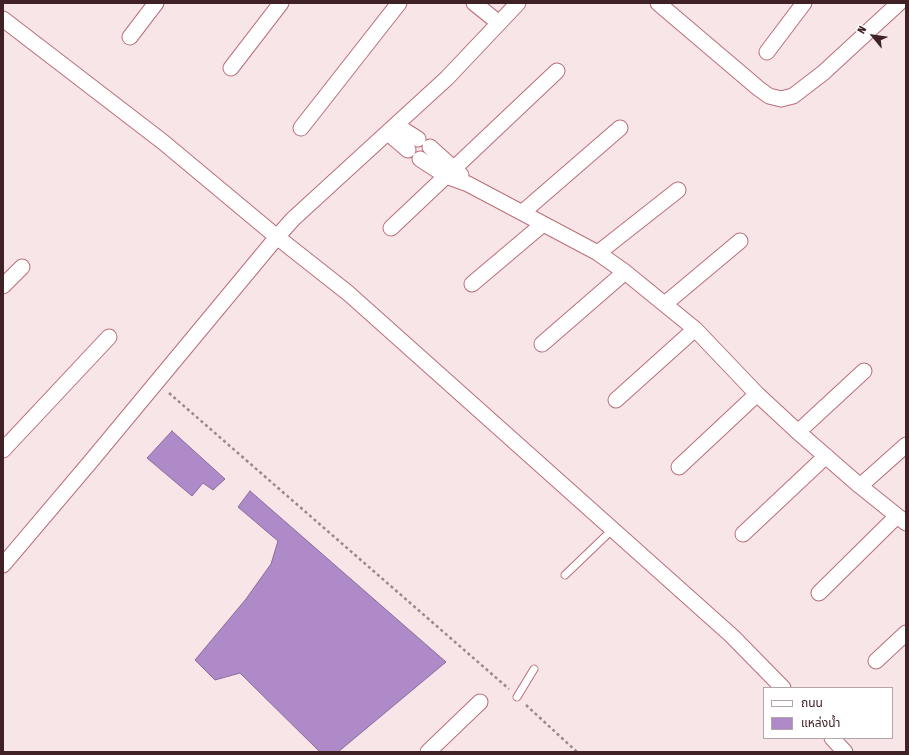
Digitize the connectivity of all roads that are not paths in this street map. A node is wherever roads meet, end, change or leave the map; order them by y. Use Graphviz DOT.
graph roads {
  1 [pos="156,3"];
  2 [pos="281,3"];
  3 [pos="400,3"];
  4 [pos="474,3"];
  5 [pos="518,3"];
  6 [pos="658,3"];
  7 [pos="804,3"];
  8 [pos="899,3"];
  9 [pos="3,19"];
  10 [pos="499,23"];
  11 [pos="130,37"];
  12 [pos="767,52"];
  13 [pos="231,68"];
  14 [pos="557,71"];
  15 [pos="301,128"];
  16 [pos="620,128"];
  17 [pos="392,129"];
  18 [pos="450,172"];
  19 [pos="678,190"];
  20 [pos="523,212"];
  21 [pos="543,224"];
  22 [pos="391,228"];
  23 [pos="277,237"];
  24 [pos="740,241"];
  25 [pos="598,253"];
  26 [pos="22,267"];
  27 [pos="625,272"];
  28 [pos="472,284"];
  29 [pos="3,286"];
  30 [pos="666,303"];
  31 [pos="695,329"];
  32 [pos="109,337"];
  33 [pos="542,344"];
  34 [pos="864,370"];
  35 [pos="757,394"];
  36 [pos="616,400"];
  37 [pos="798,432"];
  38 [pos="906,445"];
  39 [pos="3,450"];
  40 [pos="826,456"];
  41 [pos="679,467"];
  42 [pos="860,486"];
  43 [pos="902,520"];
  44 [pos="612,529"];
  45 [pos="743,534"];
  46 [pos="3,565"];
  47 [pos="565,575"];
  48 [pos="819,593"];
  49 [pos="906,633"];
  50 [pos="876,661"];
  51 [pos="534,669"];
  52 [pos="782,687"];
  53 [pos="517,697"];
  54 [pos="480,702"];
  55 [pos="833,739"];
  56 [pos="428,752"];
  57 [pos="845,752"];
  1 -- 11 [label="street"];
  2 -- 13 [label="street"];
  3 -- 15 [label="street"];
  4 -- 10 [label="street"];
  5 -- 10 [label="street"];
  6 -- 8 [label="street"];
  7 -- 12 [label="street"];
  9 -- 23 [label="street"];
  10 -- 17 [label="street"];
  14 -- 18 [label="street"];
  16 -- 20 [label="street"];
  17 -- 18 [label="street"];
  17 -- 18 [label="street"];
  17 -- 23 [label="street"];
  18 -- 20 [label="street"];
  18 -- 22 [label="street"];
  19 -- 25 [label="street"];
  20 -- 21 [label="street"];
  21 -- 25 [label="street"];
  21 -- 28 [label="street"];
  23 -- 44 [label="street"];
  23 -- 46 [label="street"];
  24 -- 30 [label="street"];
  25 -- 27 [label="street"];
  26 -- 29 [label="street"];
  27 -- 30 [label="street"];
  27 -- 33 [label="street"];
  30 -- 31 [label="street"];
  31 -- 35 [label="street"];
  31 -- 36 [label="street"];
  32 -- 39 [label="street"];
  34 -- 37 [label="street"];
  35 -- 37 [label="street"];
  35 -- 41 [label="street"];
  37 -- 40 [label="street"];
  38 -- 42 [label="street"];
  40 -- 42 [label="street"];
  40 -- 45 [label="street"];
  42 -- 43 [label="street"];
  43 -- 48 [label="street"];
  44 -- 47 [label="lane"];
  44 -- 52 [label="street"];
  49 -- 50 [label="street"];
  51 -- 53 [label="lane"];
  54 -- 56 [label="street"];
  55 -- 57 [label="street"];
}
